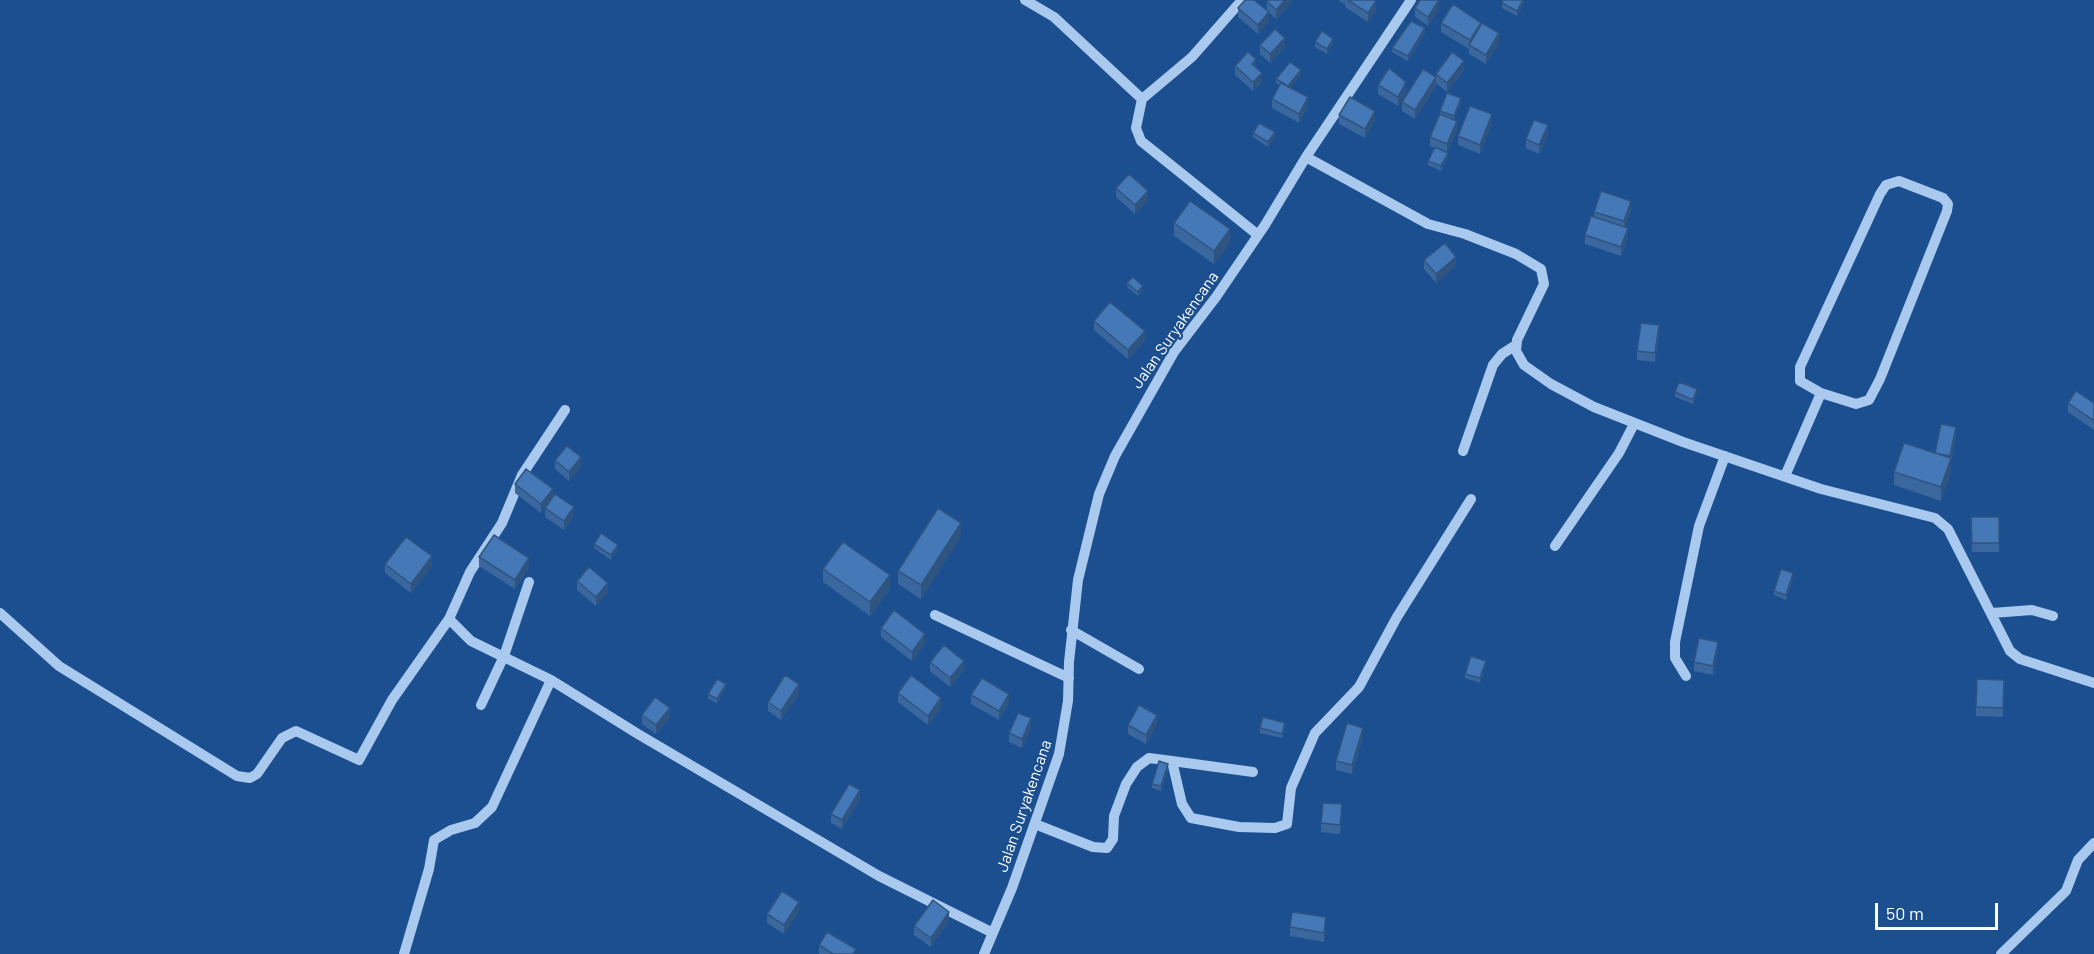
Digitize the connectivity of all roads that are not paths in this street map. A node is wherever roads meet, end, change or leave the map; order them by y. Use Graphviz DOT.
graph roads {
  1 [pos="1025,0"];
  2 [pos="1242,0"];
  3 [pos="1411,0"];
  4 [pos="1142,99"];
  5 [pos="1306,157"];
  6 [pos="1258,236"];
  7 [pos="1516,345"];
  8 [pos="1821,393"];
  9 [pos="565,410"];
  10 [pos="1634,424"];
  11 [pos="1463,451"];
  12 [pos="1725,456"];
  13 [pos="1785,476"];
  14 [pos="1471,499"];
  15 [pos="1556,546"];
  16 [pos="529,582"];
  17 [pos="1992,613"];
  18 [pos="0,614"];
  19 [pos="936,615"];
  20 [pos="2053,616"];
  21 [pos="449,619"];
  22 [pos="1071,630"];
  23 [pos="504,656"];
  24 [pos="1139,669"];
  25 [pos="1686,676"];
  26 [pos="1069,678"];
  27 [pos="551,680"];
  28 [pos="2094,683"];
  29 [pos="481,705"];
  30 [pos="1172,761"];
  31 [pos="1252,772"];
  32 [pos="1035,824"];
  33 [pos="2094,843"];
  34 [pos="993,933"];
  35 [pos="404,954"];
  36 [pos="984,954"];
  37 [pos="2001,954"];
  1 -- 4 [label="street"];
  2 -- 4 [label="street"];
  3 -- 5 [label="street, Jalan Suryakencana"];
  4 -- 6 [label="street"];
  5 -- 6 [label="street, Jalan Suryakencana"];
  5 -- 7 [label="street"];
  6 -- 22 [label="street, Jalan Suryakencana"];
  7 -- 10 [label="street"];
  7 -- 11 [label="street"];
  8 -- 8 [label="street"];
  8 -- 13 [label="street"];
  9 -- 21 [label="street"];
  10 -- 12 [label="street"];
  10 -- 15 [label="street"];
  12 -- 13 [label="street"];
  12 -- 25 [label="street"];
  13 -- 17 [label="street"];
  14 -- 30 [label="street"];
  16 -- 23 [label="street"];
  17 -- 20 [label="street"];
  17 -- 28 [label="street"];
  18 -- 21 [label="street"];
  19 -- 26 [label="street"];
  21 -- 23 [label="street"];
  22 -- 24 [label="street"];
  22 -- 26 [label="street, Jalan Suryakencana"];
  23 -- 27 [label="street"];
  23 -- 29 [label="street"];
  26 -- 32 [label="street, Jalan Suryakencana"];
  27 -- 34 [label="street"];
  27 -- 35 [label="street"];
  30 -- 31 [label="street"];
  30 -- 32 [label="street"];
  32 -- 34 [label="street, Jalan Suryakencana"];
  33 -- 37 [label="street"];
  34 -- 36 [label="street, Jalan Suryakencana"];
}
